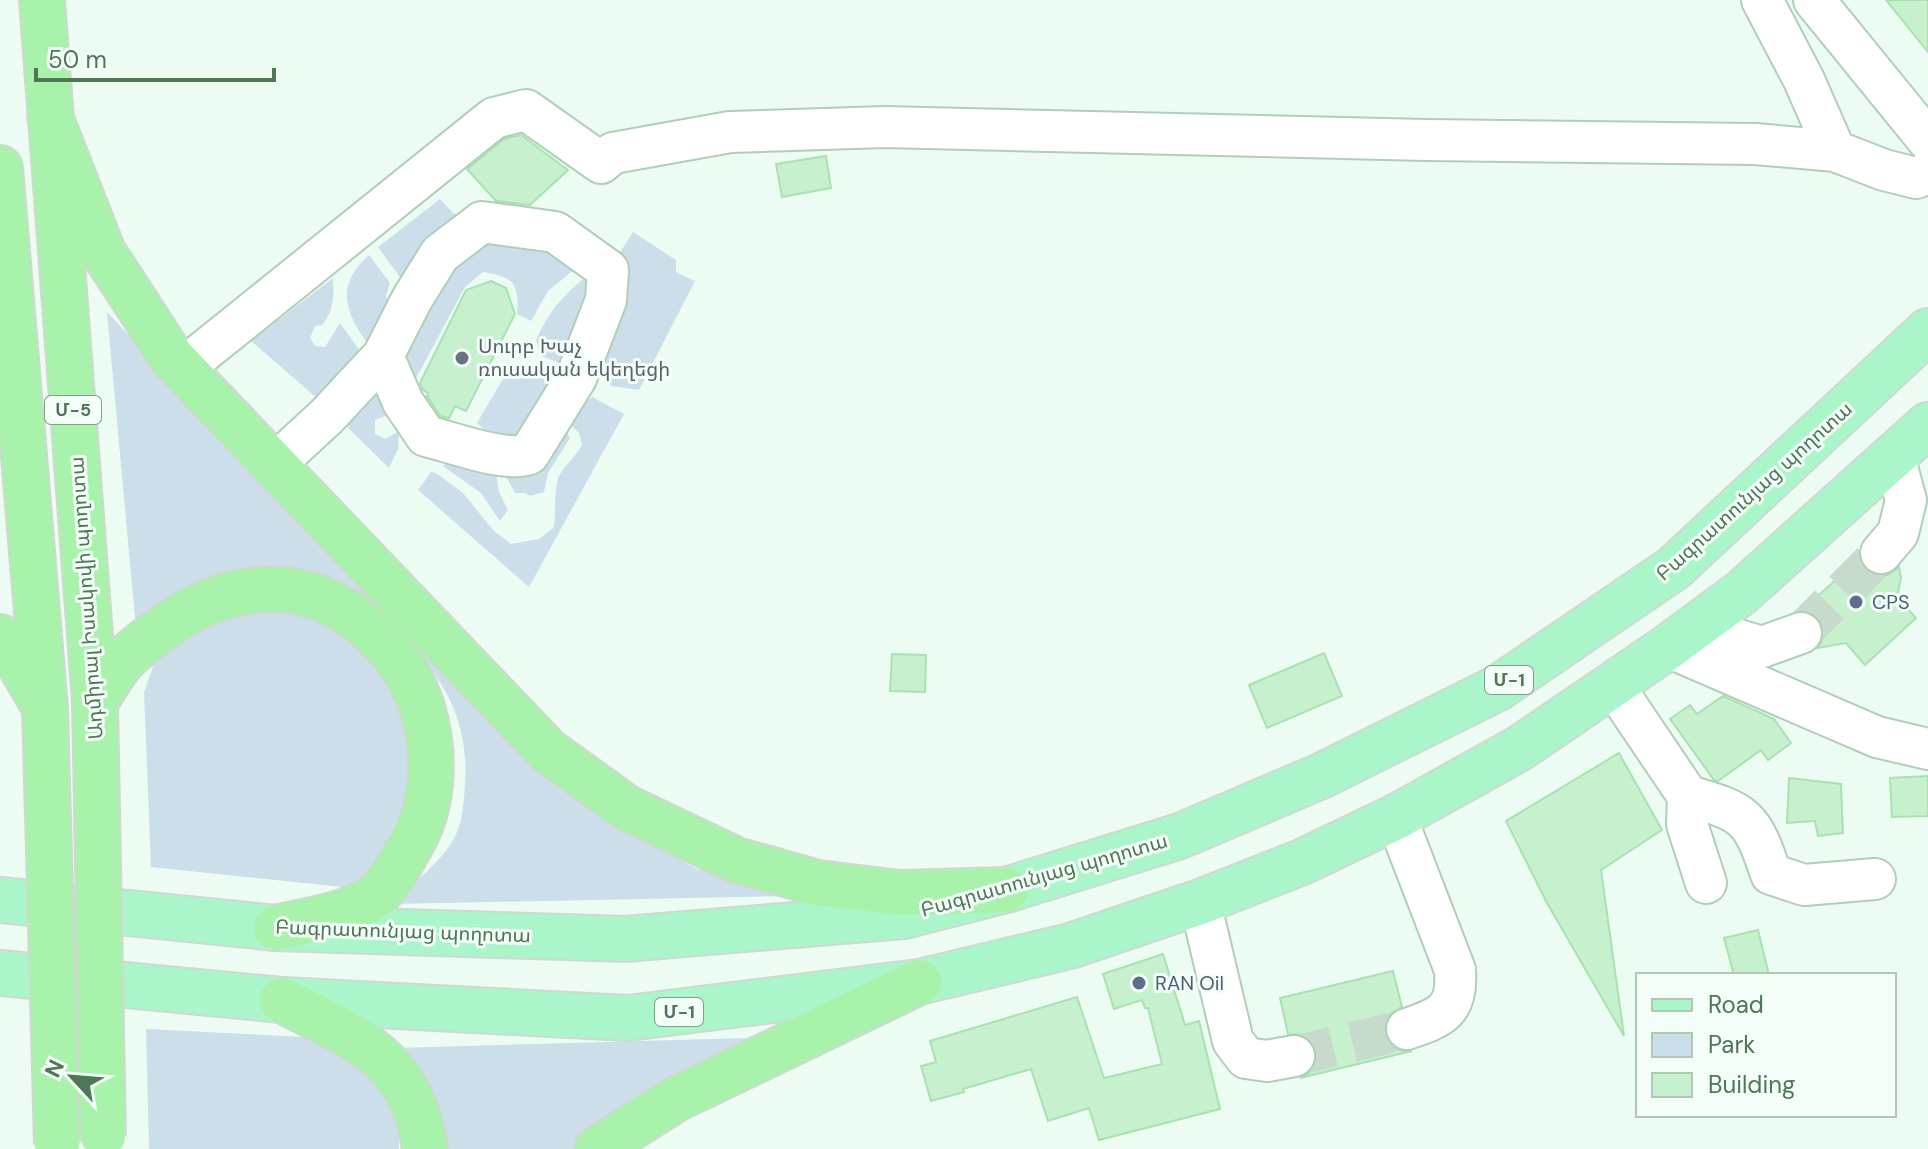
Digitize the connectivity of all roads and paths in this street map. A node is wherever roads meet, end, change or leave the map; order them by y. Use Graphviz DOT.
graph roads {
  1 [pos="42,0"];
  2 [pos="1762,0"];
  3 [pos="1814,0"];
  4 [pos="50,117"];
  5 [pos="1928,140"];
  6 [pos="1835,151"];
  7 [pos="0,168"];
  8 [pos="1928,173"];
  9 [pos="1928,331"];
  10 [pos="383,356"];
  11 [pos="182,369"];
  12 [pos="1928,425"];
  13 [pos="1894,456"];
  14 [pos="274,465"];
  15 [pos="1917,514"];
  16 [pos="1881,553"];
  17 [pos="1801,633"];
  18 [pos="0,637"];
  19 [pos="1682,637"];
  20 [pos="1613,685"];
  21 [pos="95,702"];
  22 [pos="45,708"];
  23 [pos="1928,749"];
  24 [pos="1688,796"];
  25 [pos="1396,817"];
  26 [pos="1875,879"];
  27 [pos="1706,883"];
  28 [pos="1006,890"];
  29 [pos="0,900"];
  30 [pos="1200,902"];
  31 [pos="276,928"];
  32 [pos="0,973"];
  33 [pos="919,982"];
  34 [pos="282,1000"];
  35 [pos="1407,1029"];
  36 [pos="1294,1056"];
  37 [pos="104,1145"];
  38 [pos="56,1147"];
  39 [pos="425,1149"];
  40 [pos="597,1149"];
  1 -- 4 [label="highway, Ադմիրալ Իսակովի պողոտա / Մ-5"];
  2 -- 6 [label="street"];
  3 -- 5 [label="street"];
  4 -- 11 [label="highway"];
  4 -- 21 [label="highway, Ադմիրալ Իսակովի պողոտա / Մ-5"];
  6 -- 8 [label="street"];
  6 -- 11 [label="street"];
  7 -- 22 [label="highway, Մ-5"];
  9 -- 28 [label="main road, Բագրատունյաց պողոտա / Մ-1"];
  10 -- 10 [label="street"];
  10 -- 14 [label="street"];
  11 -- 14 [label="highway"];
  12 -- 13 [label="main road, Մ-1"];
  13 -- 15 [label="street"];
  13 -- 19 [label="main road, Մ-1"];
  14 -- 28 [label="highway"];
  15 -- 16 [label="street"];
  17 -- 19 [label="street"];
  18 -- 22 [label="highway"];
  19 -- 20 [label="main road, Մ-1"];
  19 -- 23 [label="street"];
  20 -- 24 [label="street"];
  20 -- 25 [label="main road, Մ-1"];
  21 -- 31 [label="highway"];
  21 -- 37 [label="highway, Ադմիրալ Իսակովի պողոտա / Մ-5, bridge"];
  22 -- 38 [label="highway, Մ-5, bridge"];
  24 -- 26 [label="street"];
  24 -- 27 [label="street"];
  25 -- 30 [label="main road, Մ-1"];
  25 -- 35 [label="street"];
  28 -- 31 [label="main road, Բագրատունյաց պողոտա / Մ-1"];
  29 -- 31 [label="main road, Բագրատունյաց պողոտա / Մ-1"];
  30 -- 33 [label="main road, Մ-1"];
  30 -- 36 [label="street"];
  32 -- 34 [label="main road, Մ-1"];
  33 -- 34 [label="main road, Մ-1"];
  33 -- 40 [label="highway"];
  34 -- 39 [label="highway"];
}
